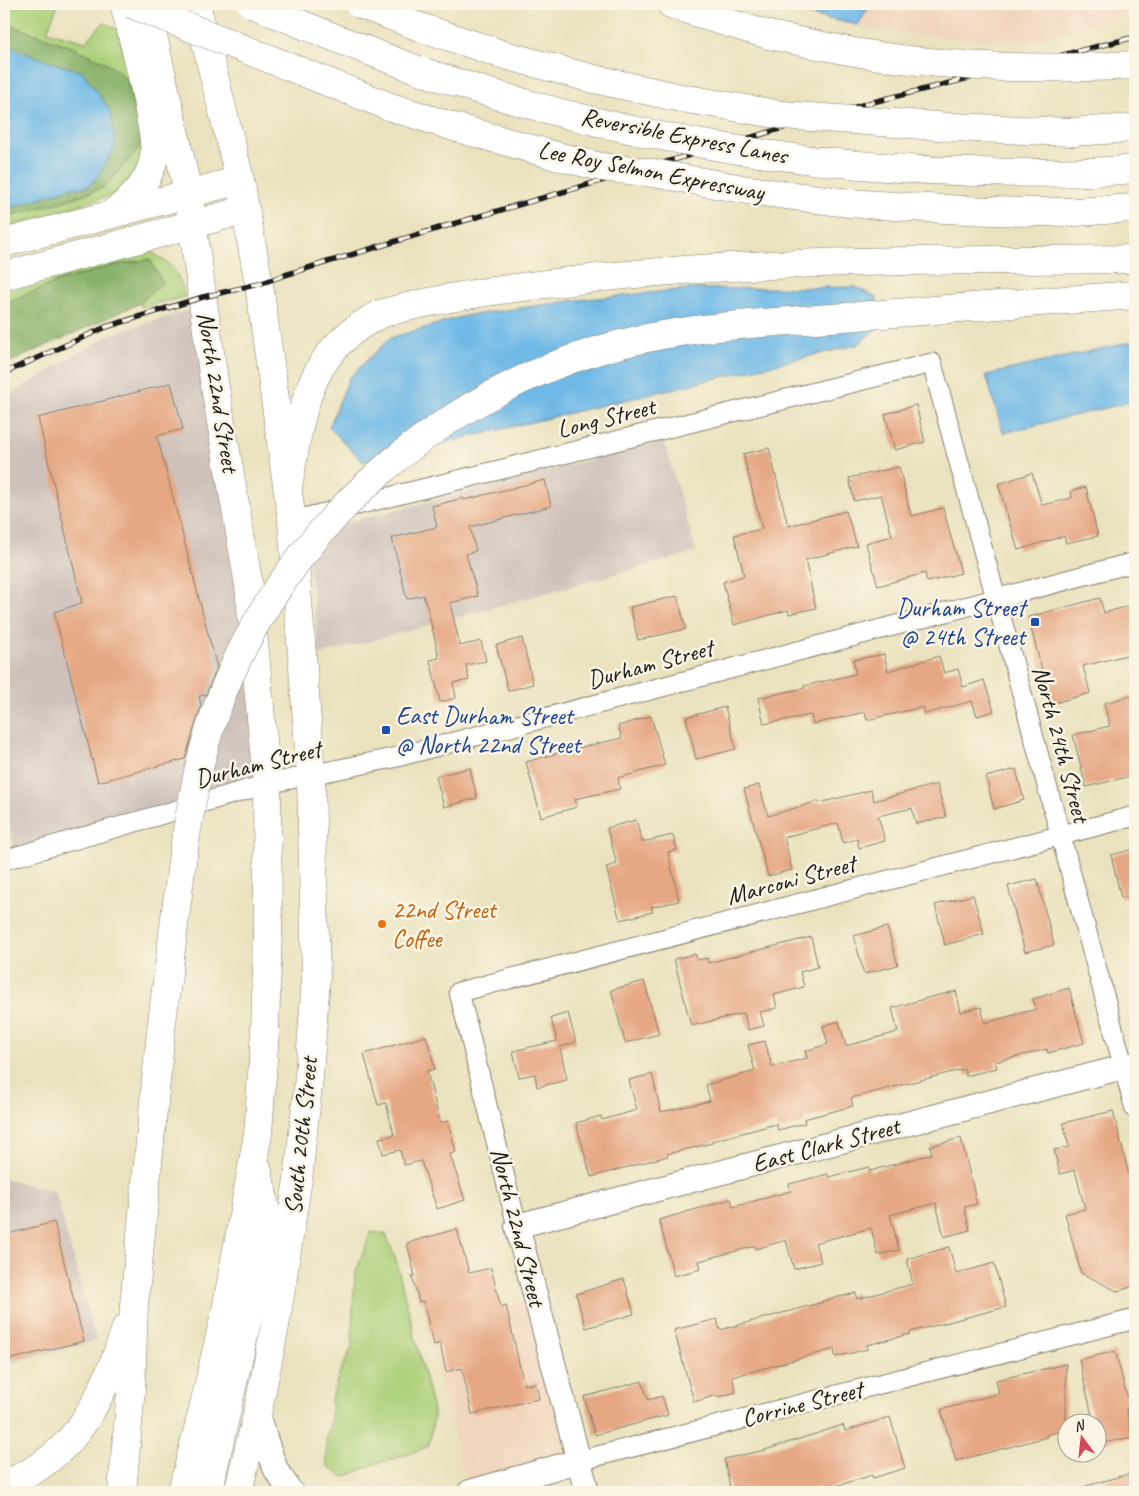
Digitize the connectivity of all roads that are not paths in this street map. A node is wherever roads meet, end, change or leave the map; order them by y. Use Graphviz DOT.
graph roads {
  1 [pos="124,4"];
  2 [pos="131,4"];
  3 [pos="146,4"];
  4 [pos="196,4"];
  5 [pos="252,4"];
  6 [pos="360,4"];
  7 [pos="671,4"];
  8 [pos="1135,65"];
  9 [pos="1135,128"];
  10 [pos="1135,169"];
  11 [pos="240,180"];
  12 [pos="188,193"];
  13 [pos="1135,208"];
  14 [pos="245,210"];
  15 [pos="110,214"];
  16 [pos="192,223"];
  17 [pos="4,243"];
  18 [pos="1135,259"];
  19 [pos="4,276"];
  20 [pos="1135,295"];
  21 [pos="932,362"];
  22 [pos="288,487"];
  23 [pos="292,521"];
  24 [pos="1135,562"];
  25 [pos="996,599"];
  26 [pos="311,776"];
  27 [pos="267,784"];
  28 [pos="1135,816"];
  29 [pos="1060,836"];
  30 [pos="4,860"];
  31 [pos="459,992"];
  32 [pos="1130,1065"];
  33 [pos="1135,1109"];
  34 [pos="254,1153"];
  35 [pos="517,1226"];
  36 [pos="134,1305"];
  37 [pos="1135,1320"];
  38 [pos="257,1415"];
  39 [pos="578,1462"];
  40 [pos="4,1484"];
  41 [pos="122,1492"];
  42 [pos="182,1492"];
  43 [pos="210,1492"];
  44 [pos="238,1492"];
  45 [pos="291,1492"];
  46 [pos="470,1492"];
  47 [pos="588,1492"];
  1 -- 15 [label="main road"];
  2 -- 13 [label="main road, Lee Roy Selmon Expressway, bridge"];
  3 -- 12 [label="main road, North 22nd Street"];
  4 -- 11 [label="main road"];
  5 -- 10 [label="main road, Reversible Express Lanes, bridge"];
  6 -- 9 [label="main road, bridge"];
  7 -- 8 [label="main road, bridge"];
  11 -- 12 [label="main road"];
  11 -- 14 [label="main road"];
  12 -- 15 [label="main road"];
  12 -- 16 [label="main road, North 22nd Street"];
  14 -- 16 [label="main road"];
  14 -- 22 [label="main road"];
  15 -- 17 [label="main road"];
  16 -- 19 [label="main road"];
  16 -- 27 [label="main road, North 22nd Street"];
  18 -- 22 [label="main road"];
  20 -- 36 [label="main road, bridge"];
  21 -- 23 [label="street, Long Street"];
  21 -- 25 [label="street, North 24th Street"];
  22 -- 23 [label="main road"];
  23 -- 26 [label="main road"];
  24 -- 25 [label="street, Durham Street"];
  25 -- 26 [label="street, Durham Street"];
  25 -- 29 [label="street, North 24th Street"];
  26 -- 27 [label="street, Durham Street"];
  26 -- 38 [label="main road, South 20th Street"];
  27 -- 30 [label="street, Durham Street"];
  27 -- 34 [label="main road, South 20th Street"];
  28 -- 29 [label="street, Marconi Street"];
  29 -- 31 [label="street, Marconi Street"];
  29 -- 32 [label="street, North 24th Street"];
  31 -- 35 [label="street, North 22nd Street"];
  32 -- 33 [label="street, North 24th Street"];
  32 -- 35 [label="street, East Clark Street"];
  34 -- 42 [label="main road, South 20th Street"];
  34 -- 43 [label="main road"];
  35 -- 39 [label="street, North 22nd Street"];
  36 -- 40 [label="main road"];
  36 -- 41 [label="main road"];
  37 -- 39 [label="street, Corrine Street"];
  38 -- 44 [label="main road, South 20th Street"];
  38 -- 45 [label="street"];
  39 -- 46 [label="street, Corrine Street"];
  39 -- 47 [label="street, North 22nd Street"];
}
